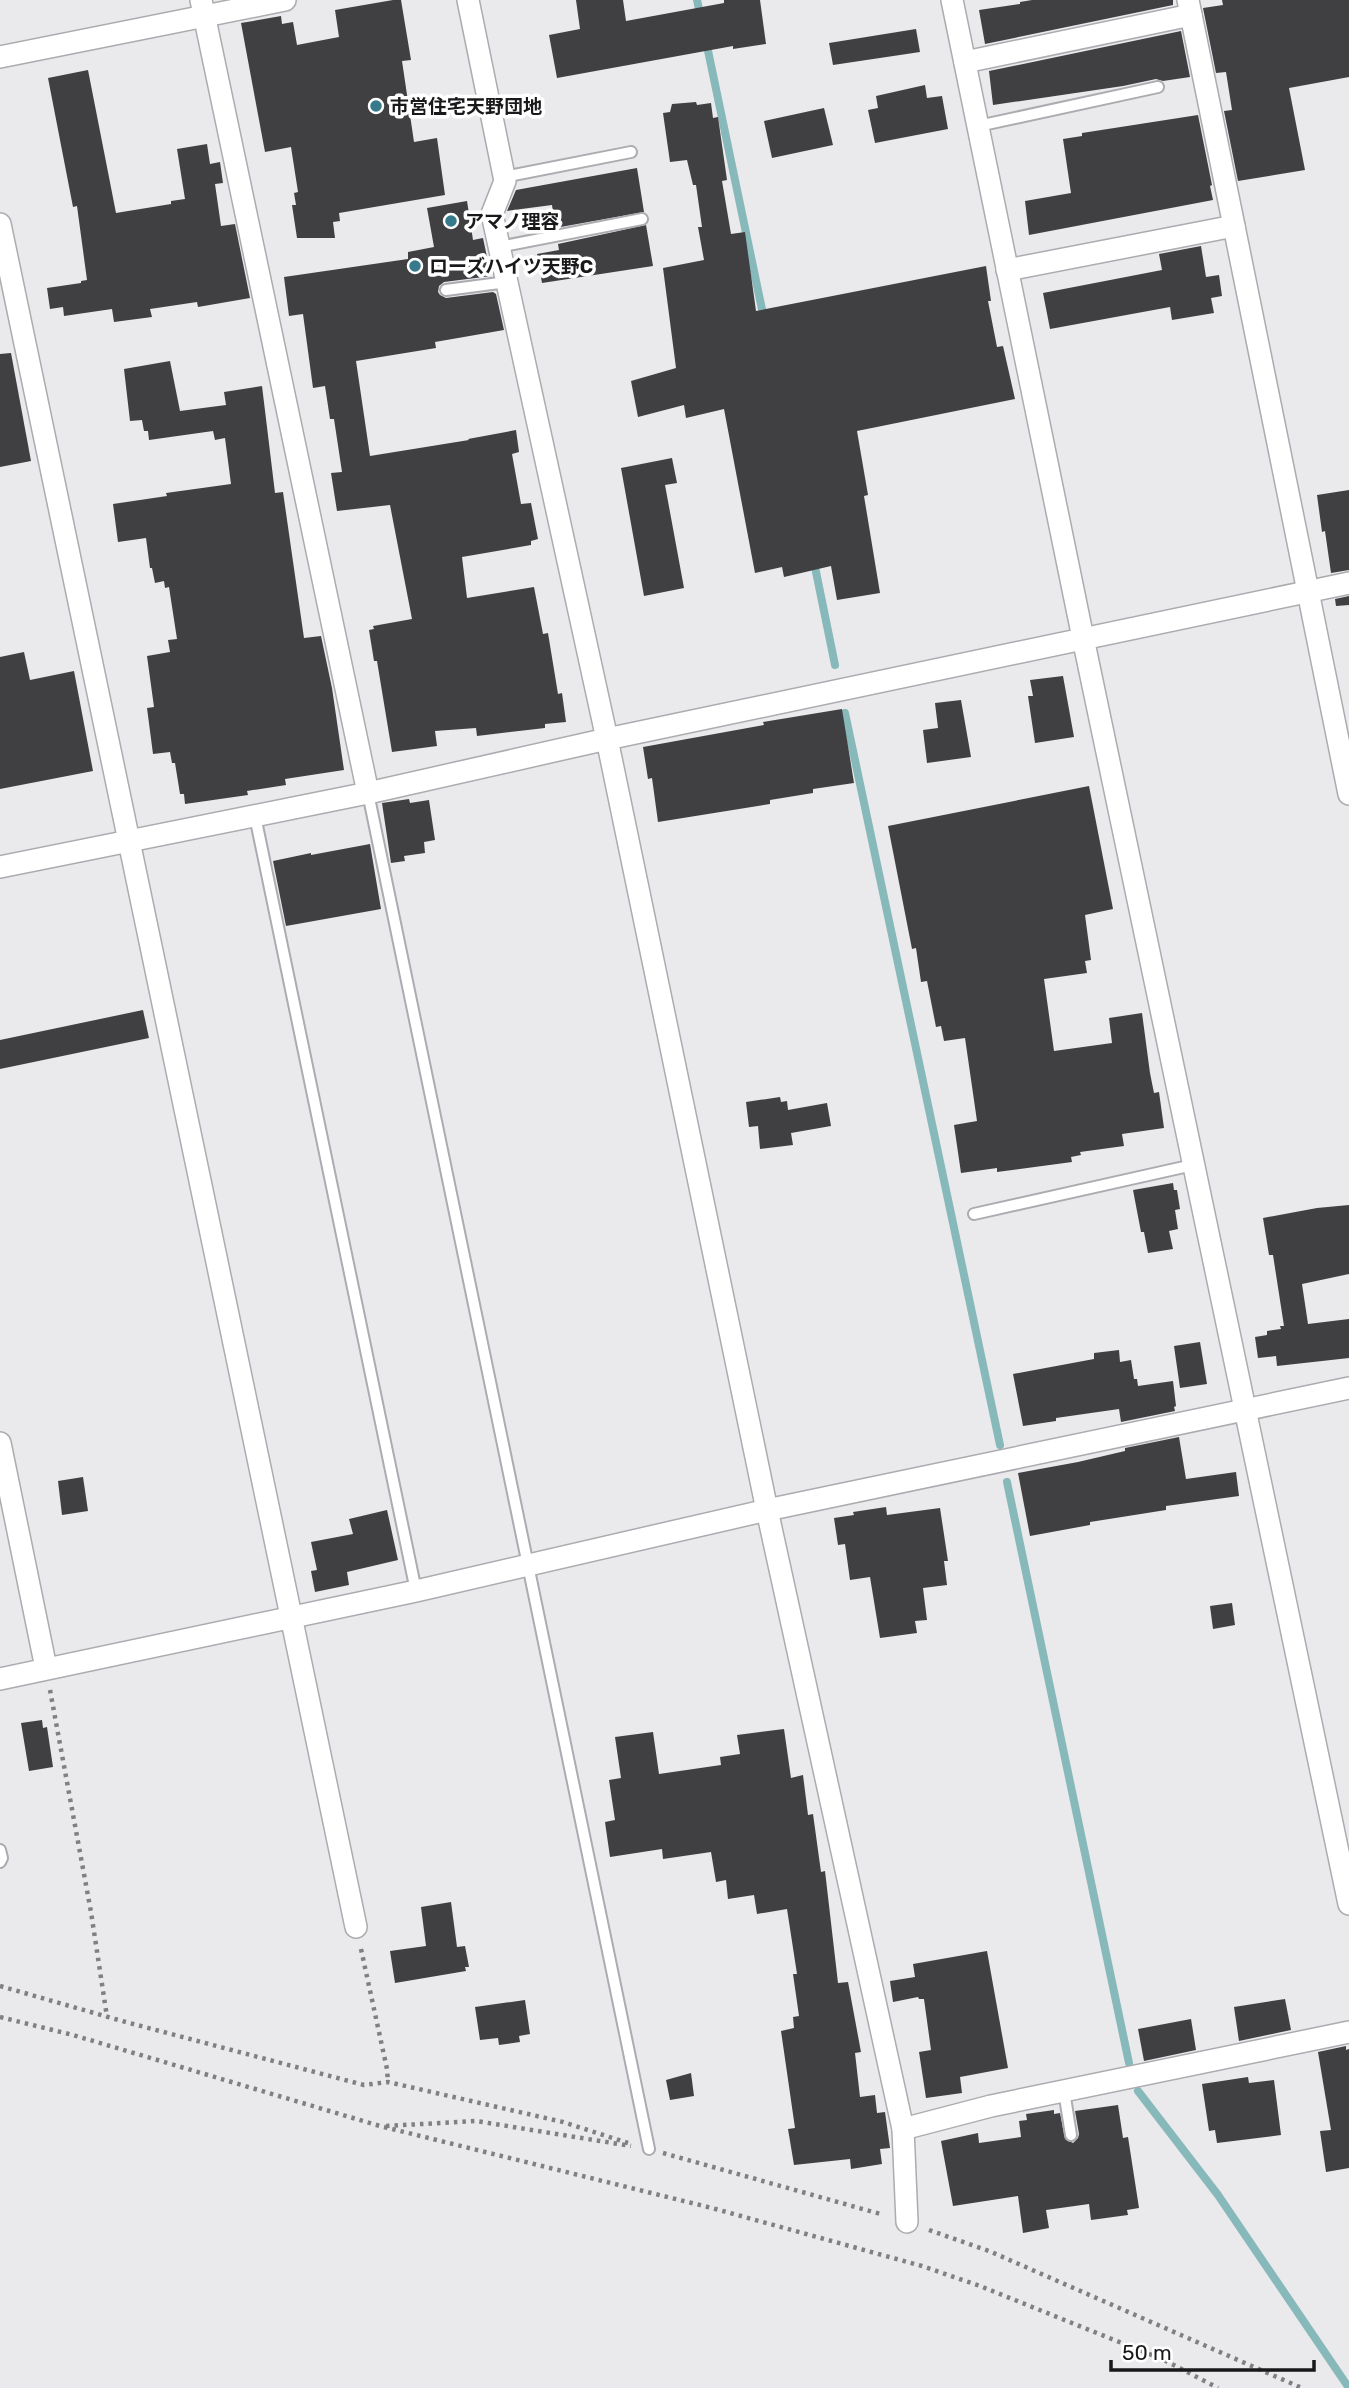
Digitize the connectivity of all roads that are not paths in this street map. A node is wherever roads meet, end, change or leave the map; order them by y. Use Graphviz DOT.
graph roads {
  1 [pos="285,0"];
  2 [pos="468,0"];
  3 [pos="952,0"];
  4 [pos="1189,8"];
  5 [pos="203,9"];
  6 [pos="0,57"];
  7 [pos="965,62"];
  8 [pos="1157,86"];
  9 [pos="978,126"];
  10 [pos="631,152"];
  11 [pos="505,177"];
  12 [pos="642,219"];
  13 [pos="0,224"];
  14 [pos="1234,226"];
  15 [pos="499,247"];
  16 [pos="1007,270"];
  17 [pos="507,282"];
  18 [pos="446,290"];
  19 [pos="1349,583"];
  20 [pos="1307,592"];
  21 [pos="1083,638"];
  22 [pos="607,739"];
  23 [pos="368,793"];
  24 [pos="1349,794"];
  25 [pos="255,816"];
  26 [pos="128,843"];
  27 [pos="0,867"];
  28 [pos="1193,1165"];
  29 [pos="974,1214"];
  30 [pos="1349,1388"];
  31 [pos="1245,1410"];
  32 [pos="0,1443"];
  33 [pos="767,1510"];
  34 [pos="529,1564"];
  35 [pos="416,1591"];
  36 [pos="291,1616"];
  37 [pos="46,1668"];
  38 [pos="0,1679"];
  39 [pos="0,1850"];
  40 [pos="0,1862"];
  41 [pos="1349,1904"];
  42 [pos="356,1927"];
  43 [pos="1349,2032"];
  44 [pos="1064,2091"];
  45 [pos="903,2129"];
  46 [pos="1071,2135"];
  47 [pos="649,2150"];
  48 [pos="907,2222"];
  1 -- 5 [label="street"];
  2 -- 11 [label="street"];
  3 -- 7 [label="street"];
  4 -- 7 [label="street"];
  4 -- 14 [label="street"];
  5 -- 6 [label="street"];
  5 -- 23 [label="street"];
  7 -- 9 [label="street"];
  8 -- 9 [label="lane"];
  9 -- 16 [label="street"];
  10 -- 11 [label="lane"];
  11 -- 15 [label="street"];
  12 -- 15 [label="lane"];
  13 -- 26 [label="street"];
  14 -- 16 [label="street"];
  14 -- 20 [label="street"];
  15 -- 17 [label="street"];
  16 -- 21 [label="street"];
  17 -- 18 [label="lane"];
  17 -- 22 [label="street"];
  19 -- 20 [label="street"];
  20 -- 21 [label="street"];
  20 -- 24 [label="street"];
  21 -- 22 [label="street"];
  21 -- 28 [label="street"];
  22 -- 23 [label="street"];
  22 -- 33 [label="street"];
  23 -- 25 [label="street"];
  23 -- 34 [label="lane"];
  25 -- 26 [label="street"];
  25 -- 35 [label="lane"];
  26 -- 27 [label="street"];
  26 -- 36 [label="street"];
  28 -- 29 [label="lane"];
  28 -- 31 [label="street"];
  30 -- 31 [label="street"];
  31 -- 33 [label="street"];
  31 -- 41 [label="street"];
  32 -- 37 [label="street"];
  33 -- 34 [label="street"];
  33 -- 45 [label="street"];
  34 -- 35 [label="street"];
  34 -- 47 [label="lane"];
  35 -- 36 [label="street"];
  36 -- 37 [label="street"];
  36 -- 42 [label="street"];
  37 -- 38 [label="street"];
  39 -- 40 [label="lane"];
  43 -- 44 [label="street"];
  44 -- 45 [label="street"];
  44 -- 46 [label="lane"];
  45 -- 48 [label="street"];
}
